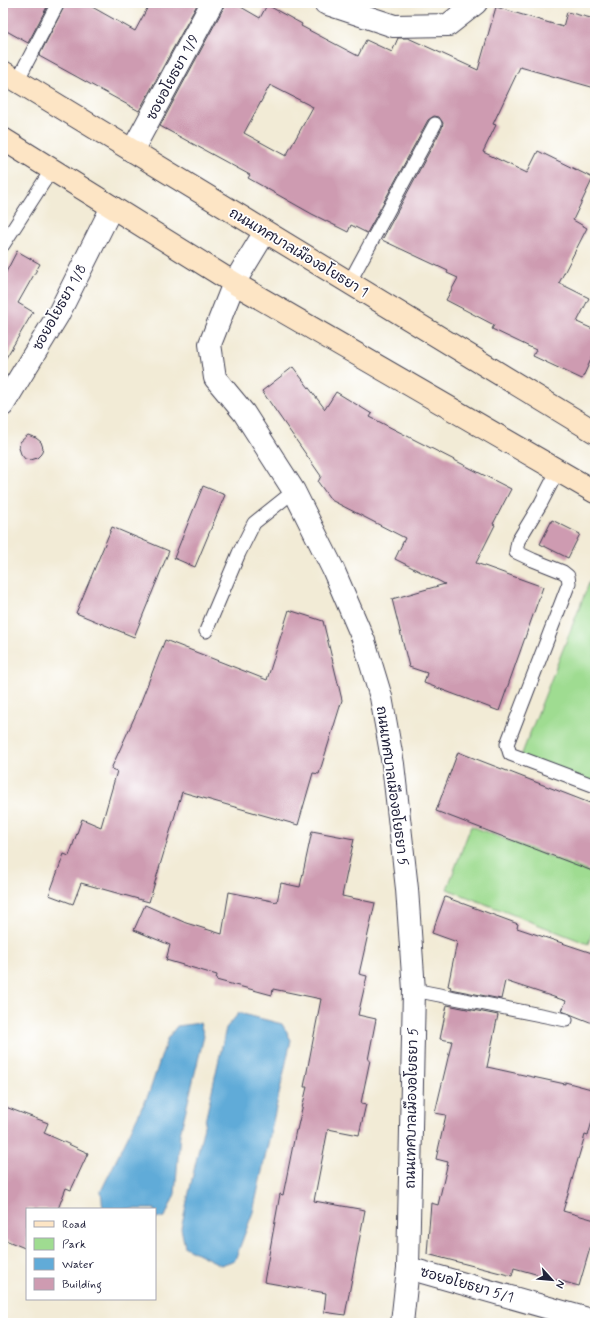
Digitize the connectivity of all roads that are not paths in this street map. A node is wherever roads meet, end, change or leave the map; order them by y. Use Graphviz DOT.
graph roads {
  1 [pos="58,3"];
  2 [pos="212,3"];
  3 [pos="325,3"];
  4 [pos="476,3"];
  5 [pos="10,76"];
  6 [pos="435,124"];
  7 [pos="3,139"];
  8 [pos="132,150"];
  9 [pos="52,169"];
  10 [pos="112,207"];
  11 [pos="265,232"];
  12 [pos="3,245"];
  13 [pos="234,283"];
  14 [pos="349,283"];
  15 [pos="3,405"];
  16 [pos="595,432"];
  17 [pos="558,470"];
  18 [pos="294,491"];
  19 [pos="595,492"];
  20 [pos="206,631"];
  21 [pos="595,786"];
  22 [pos="414,990"];
  23 [pos="566,1020"];
  24 [pos="408,1268"];
  25 [pos="595,1321"];
  26 [pos="402,1323"];
  1 -- 5 [label="lane"];
  2 -- 8 [label="street, ซอยอโยธยา 1/9"];
  3 -- 4 [label="street"];
  5 -- 8 [label="main road, ถนนเทศบาลเมืองอโยธยา 1"];
  6 -- 14 [label="lane"];
  7 -- 9 [label="main road"];
  8 -- 11 [label="main road, ถนนเทศบาลเมืองอโยธยา 1"];
  9 -- 10 [label="main road"];
  9 -- 12 [label="lane"];
  10 -- 13 [label="main road"];
  10 -- 15 [label="street, ซอยอโยธยา 1/8"];
  11 -- 13 [label="street, ถนนเทศบาลเมืองอโยธยา 5"];
  11 -- 14 [label="main road, ถนนเทศบาลเมืองอโยธยา 1"];
  13 -- 17 [label="main road"];
  13 -- 18 [label="street, ถนนเทศบาลเมืองอโยธยา 5"];
  14 -- 16 [label="main road, ถนนเทศบาลเมืองอโยธยา 1"];
  17 -- 19 [label="main road"];
  17 -- 21 [label="lane"];
  18 -- 20 [label="lane"];
  18 -- 22 [label="street, ถนนเทศบาลเมืองอโยธยา 5"];
  22 -- 23 [label="lane"];
  22 -- 24 [label="street, ถนนเทศบาลเมืองอโยธยา 5"];
  24 -- 25 [label="street, ซอยอโยธยา 5/1"];
  24 -- 26 [label="street, ถนนเทศบาลเมืองอโยธยา 5"];
}
